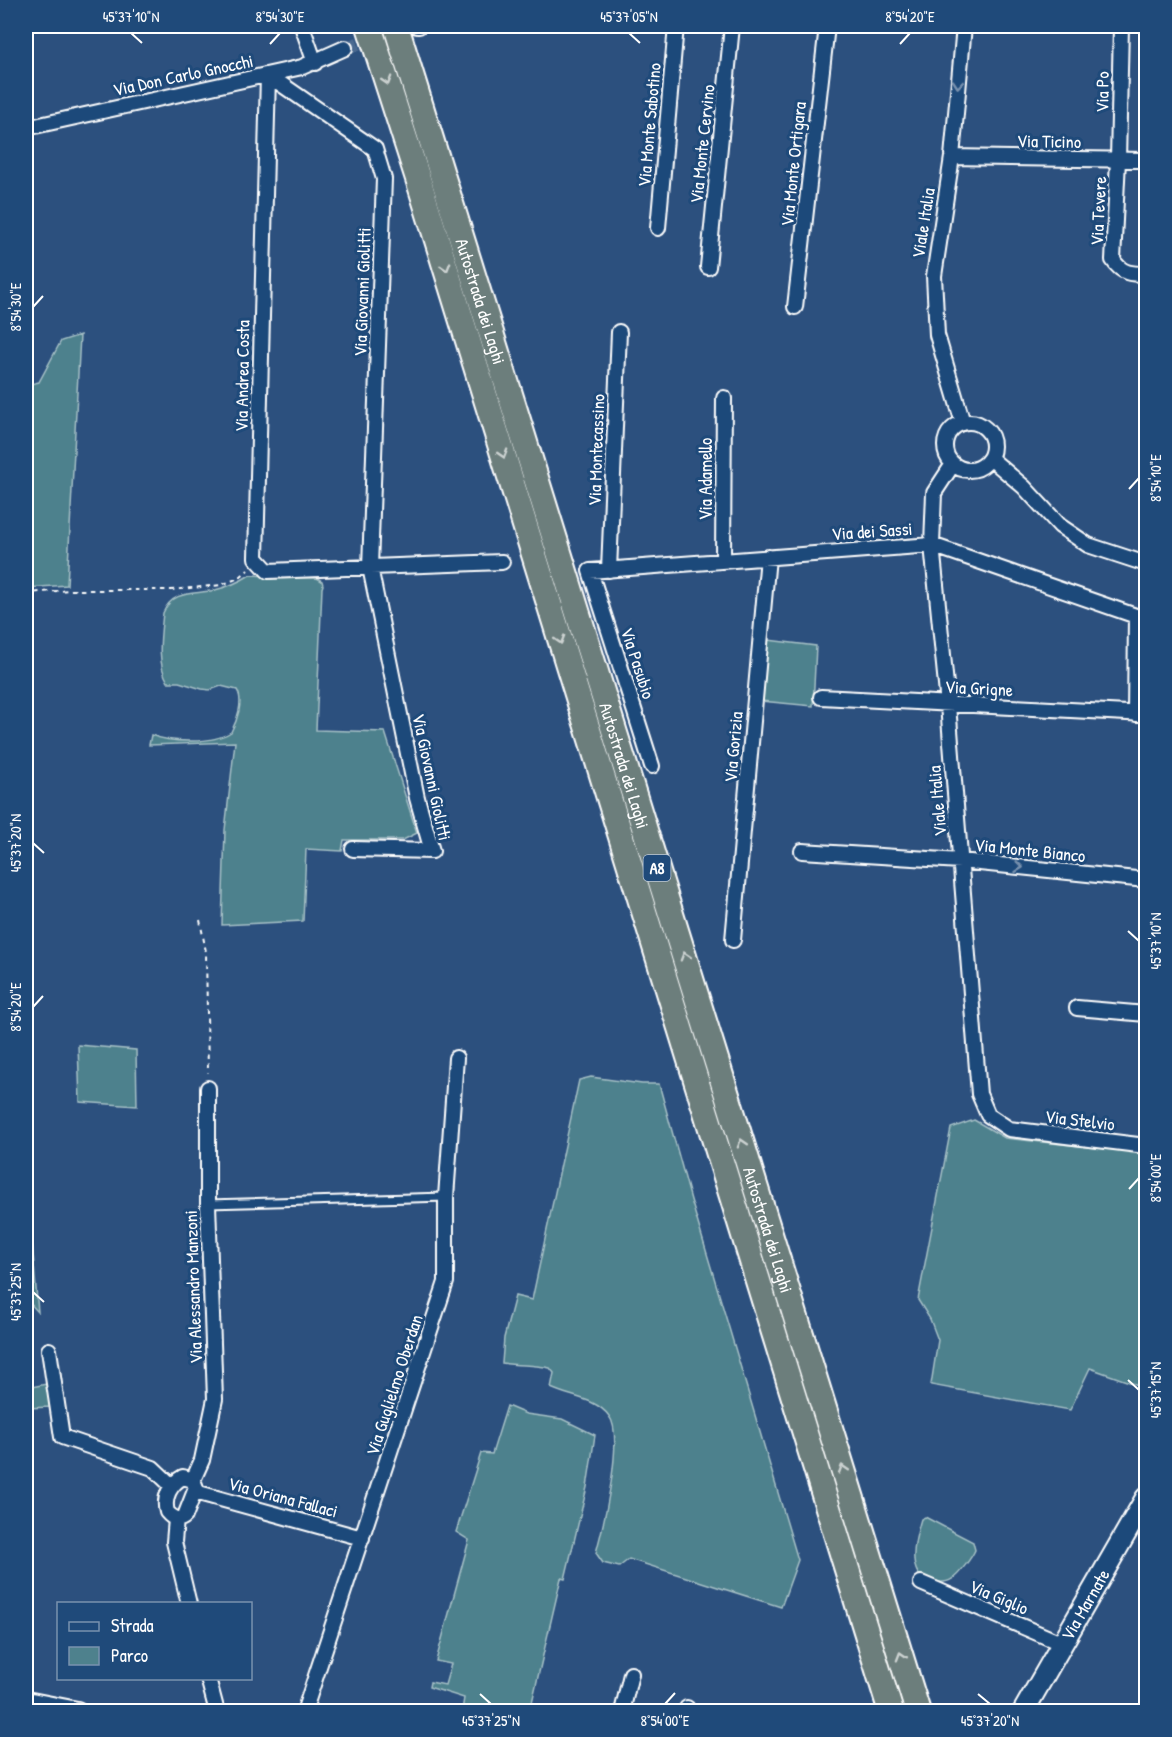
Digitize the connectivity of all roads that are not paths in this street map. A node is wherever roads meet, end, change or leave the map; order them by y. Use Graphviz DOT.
graph roads {
  1 [pos="302,26"];
  2 [pos="369,26"];
  3 [pos="411,26"];
  4 [pos="676,26"];
  5 [pos="732,26"];
  6 [pos="827,26"];
  7 [pos="964,26"];
  8 [pos="1121,26"];
  9 [pos="345,48"];
  10 [pos="315,63"];
  11 [pos="268,75"];
  12 [pos="26,128"];
  13 [pos="952,157"];
  14 [pos="1118,160"];
  15 [pos="1146,160"];
  16 [pos="658,228"];
  17 [pos="708,267"];
  18 [pos="1146,274"];
  19 [pos="795,307"];
  20 [pos="619,332"];
  21 [pos="724,398"];
  22 [pos="963,423"];
  23 [pos="990,458"];
  24 [pos="953,464"];
  25 [pos="932,545"];
  26 [pos="768,557"];
  27 [pos="723,561"];
  28 [pos="502,562"];
  29 [pos="1146,564"];
  30 [pos="370,567"];
  31 [pos="609,570"];
  32 [pos="590,571"];
  33 [pos="1141,617"];
  34 [pos="821,697"];
  35 [pos="948,705"];
  36 [pos="1141,714"];
  37 [pos="652,766"];
  38 [pos="353,849"];
  39 [pos="802,851"];
  40 [pos="960,861"];
  41 [pos="1146,879"];
  42 [pos="733,940"];
  43 [pos="1077,1008"];
  44 [pos="1146,1014"];
  45 [pos="456,1058"];
  46 [pos="208,1088"];
  47 [pos="1009,1129"];
  48 [pos="1146,1146"];
  49 [pos="446,1197"];
  50 [pos="208,1204"];
  51 [pos="49,1350"];
  52 [pos="172,1486"];
  53 [pos="194,1486"];
  54 [pos="1146,1498"];
  55 [pos="176,1519"];
  56 [pos="362,1538"];
  57 [pos="921,1583"];
  58 [pos="189,1602"];
  59 [pos="1063,1644"];
  60 [pos="631,1674"];
  61 [pos="209,1680"];
  62 [pos="26,1702"];
  63 [pos="76,1711"];
  64 [pos="217,1712"];
  65 [pos="304,1712"];
  66 [pos="622,1712"];
  67 [pos="891,1712"];
  68 [pos="918,1712"];
  69 [pos="1023,1712"];
  1 -- 10 [label="street"];
  2 -- 67 [label="highway, Autostrada dei Laghi / A8, one-way"];
  68 -- 3 [label="highway, Autostrada dei Laghi / A8, one-way"];
  4 -- 16 [label="street, Via Monte Sabotino"];
  5 -- 17 [label="street, Via Monte Cervino"];
  6 -- 19 [label="street, Via Monte Ortigara"];
  7 -- 13 [label="street, Viale Italia, one-way"];
  8 -- 14 [label="street, Via Po"];
  9 -- 10 [label="street, Via Don Carlo Gnocchi"];
  10 -- 11 [label="street, Via Don Carlo Gnocchi"];
  11 -- 12 [label="street, Via Don Carlo Gnocchi"];
  11 -- 30 [label="street, Via Giovanni Giolitti"];
  11 -- 30 [label="street, Via Andrea Costa"];
  13 -- 14 [label="street, Via Ticino"];
  13 -- 22 [label="street, Viale Italia"];
  14 -- 15 [label="street, Via Ticino"];
  14 -- 18 [label="street, Via Tevere"];
  20 -- 31 [label="street, Via Montecassino"];
  21 -- 27 [label="street, Via Adamello"];
  22 -- 23 [label="street"];
  22 -- 24 [label="street"];
  23 -- 24 [label="street"];
  23 -- 29 [label="street"];
  24 -- 25 [label="street, Viale Italia"];
  25 -- 26 [label="street, Via dei Sassi"];
  25 -- 33 [label="street, Via dei Sassi"];
  25 -- 35 [label="street, Viale Italia"];
  26 -- 27 [label="street, Via dei Sassi"];
  26 -- 42 [label="street, Via Gorizia"];
  27 -- 31 [label="street, Via dei Sassi"];
  28 -- 30 [label="street"];
  30 -- 38 [label="street, Via Giovanni Giolitti"];
  31 -- 32 [label="street, Via dei Sassi"];
  32 -- 37 [label="street, Via Pasubio"];
  33 -- 36 [label="street, Via Grigne"];
  34 -- 35 [label="street, Via Grigne"];
  35 -- 36 [label="street, Via Grigne"];
  35 -- 40 [label="street, Viale Italia"];
  39 -- 40 [label="street, Via Monte Bianco"];
  40 -- 41 [label="street, Via Monte Bianco, one-way"];
  40 -- 47 [label="street, Viale Italia"];
  43 -- 44 [label="street"];
  45 -- 49 [label="street, Via Guglielmo Oberdan"];
  46 -- 50 [label="street, Via Alessandro Manzoni"];
  47 -- 48 [label="street, Via Stelvio"];
  49 -- 50 [label="lane"];
  49 -- 56 [label="street, Via Guglielmo Oberdan"];
  50 -- 53 [label="street, Via Alessandro Manzoni"];
  51 -- 52 [label="street"];
  52 -- 53 [label="street"];
  52 -- 55 [label="street"];
  53 -- 55 [label="street, Via Alessandro Manzoni"];
  53 -- 56 [label="street, Via Oriana Fallaci"];
  54 -- 59 [label="street, Via Marnate"];
  55 -- 58 [label="street"];
  56 -- 65 [label="street, Via Guglielmo Oberdan"];
  57 -- 59 [label="street, Via Giglio"];
  59 -- 69 [label="street, Via Marnate"];
  60 -- 66 [label="street"];
  61 -- 64 [label="street"];
  62 -- 63 [label="street"];
}
